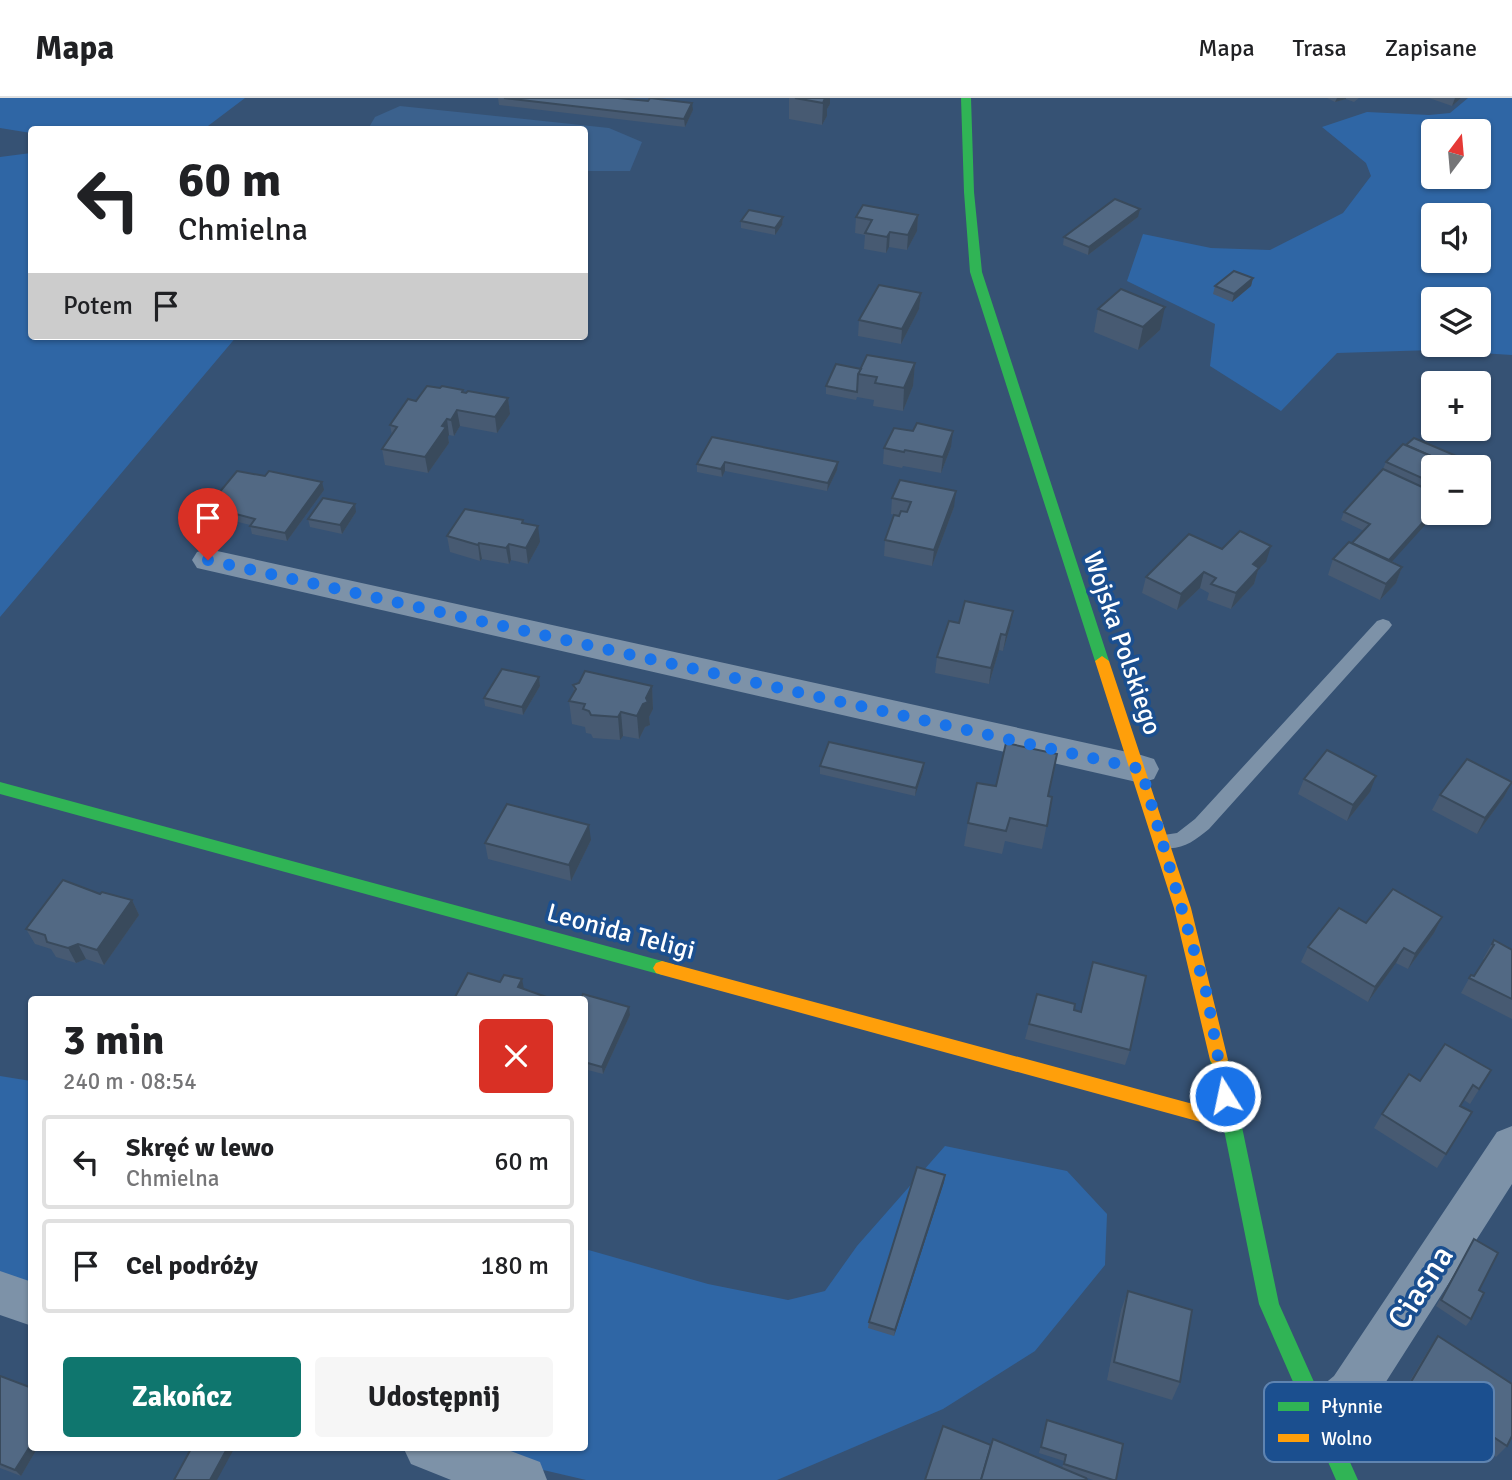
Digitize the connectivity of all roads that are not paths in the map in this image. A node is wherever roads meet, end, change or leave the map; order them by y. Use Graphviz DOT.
graph roads {
  1 [pos="966,98"];
  2 [pos="208,560"];
  3 [pos="1383,625"];
  4 [pos="1141,769"];
  5 [pos="0,788"];
  6 [pos="1164,841"];
  7 [pos="1230,1122"];
  8 [pos="1512,1146"];
  9 [pos="0,1293"];
  10 [pos="28,1303"];
  11 [pos="1302,1382"];
  12 [pos="1358,1382"];
  13 [pos="439,1451"];
  14 [pos="1338,1462"];
  15 [pos="522,1480"];
  16 [pos="1347,1480"];
  1 -- 4 [label="street, Wojska Polskiego"];
  2 -- 4 [label="street"];
  3 -- 6 [label="lane"];
  4 -- 6 [label="street, Wojska Polskiego"];
  5 -- 7 [label="street, Leonida Teligi"];
  6 -- 7 [label="street, Wojska Polskiego"];
  7 -- 11 [label="street, Wojska Polskiego"];
  8 -- 12 [label="street, Ciasna"];
  9 -- 10 [label="street"];
  13 -- 15 [label="street"];
  14 -- 16 [label="street, Wojska Polskiego"];
}
